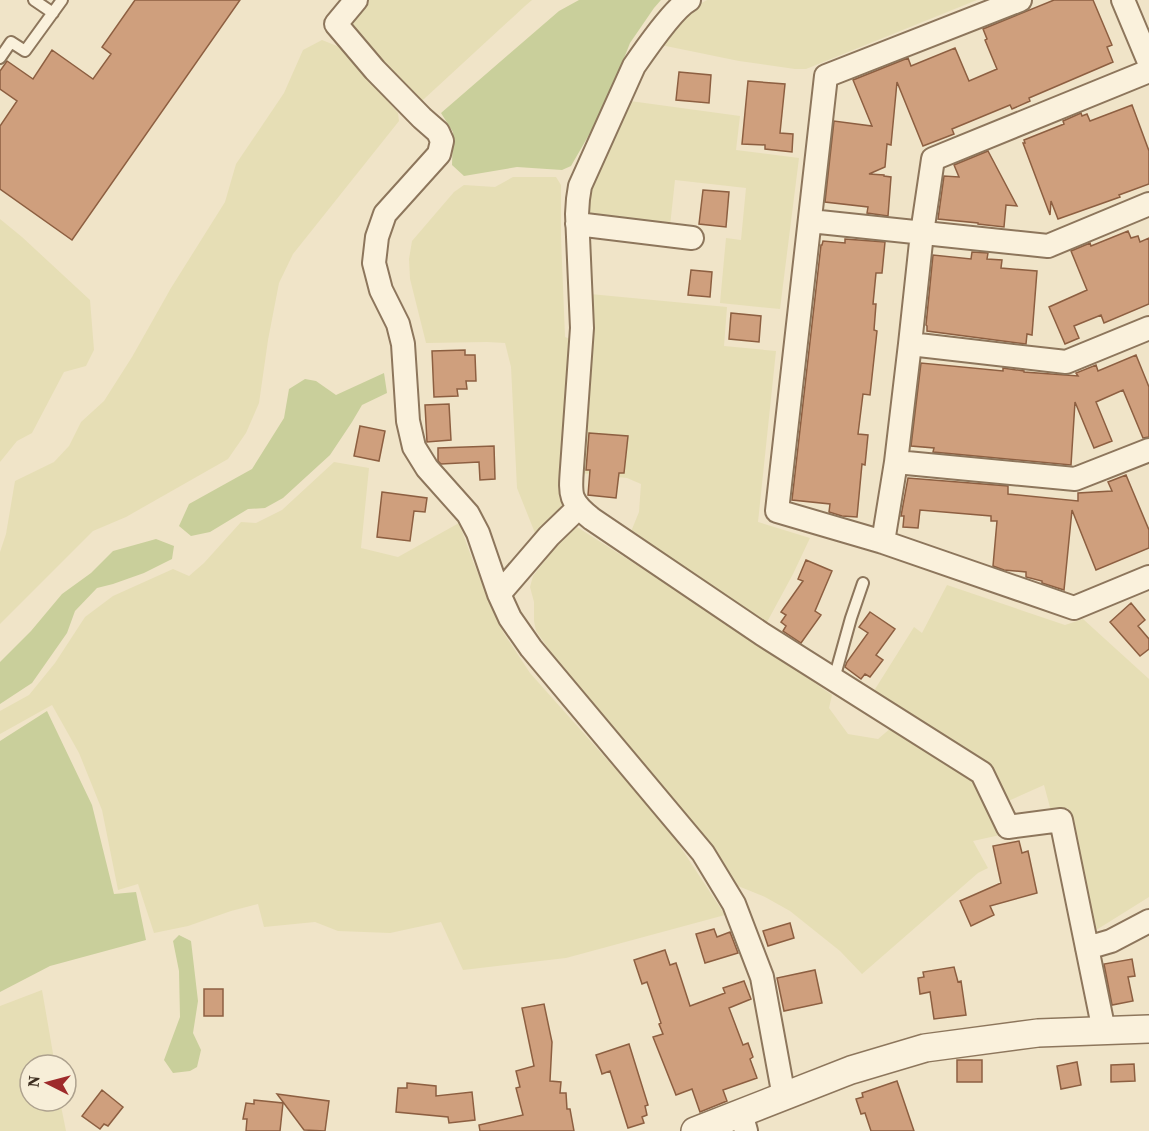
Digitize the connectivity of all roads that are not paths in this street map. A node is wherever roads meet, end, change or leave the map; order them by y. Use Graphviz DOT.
graph roads {
  1 [pos="34,0"];
  2 [pos="62,0"];
  3 [pos="356,0"];
  4 [pos="689,0"];
  5 [pos="1020,0"];
  6 [pos="1123,0"];
  7 [pos="53,13"];
  8 [pos="0,58"];
  9 [pos="1149,62"];
  10 [pos="1149,71"];
  11 [pos="1149,204"];
  12 [pos="810,221"];
  13 [pos="577,224"];
  14 [pos="922,233"];
  15 [pos="692,238"];
  16 [pos="1149,328"];
  17 [pos="910,344"];
  18 [pos="1149,450"];
  19 [pos="896,462"];
  20 [pos="578,508"];
  21 [pos="883,542"];
  22 [pos="1149,577"];
  23 [pos="863,583"];
  24 [pos="499,594"];
  25 [pos="834,679"];
  26 [pos="1149,921"];
  27 [pos="1087,948"];
  28 [pos="1149,1029"];
  29 [pos="1104,1031"];
  30 [pos="784,1096"];
  31 [pos="743,1122"];
  32 [pos="695,1131"];
  1 -- 7 [label="lane"];
  2 -- 7 [label="lane"];
  3 -- 24 [label="street"];
  4 -- 13 [label="street"];
  5 -- 12 [label="street"];
  6 -- 9 [label="street"];
  7 -- 8 [label="lane"];
  10 -- 14 [label="street"];
  11 -- 14 [label="street"];
  12 -- 14 [label="street"];
  12 -- 21 [label="street"];
  13 -- 15 [label="street"];
  13 -- 20 [label="street"];
  14 -- 17 [label="street"];
  16 -- 17 [label="street"];
  17 -- 19 [label="street"];
  18 -- 19 [label="street"];
  19 -- 21 [label="street"];
  20 -- 24 [label="street"];
  20 -- 25 [label="street"];
  21 -- 22 [label="street"];
  23 -- 25 [label="lane"];
  24 -- 30 [label="street"];
  25 -- 27 [label="street"];
  26 -- 27 [label="street"];
  27 -- 29 [label="street"];
  28 -- 29 [label="street"];
  29 -- 30 [label="street"];
  30 -- 31 [label="street"];
  31 -- 32 [label="street"];
}
